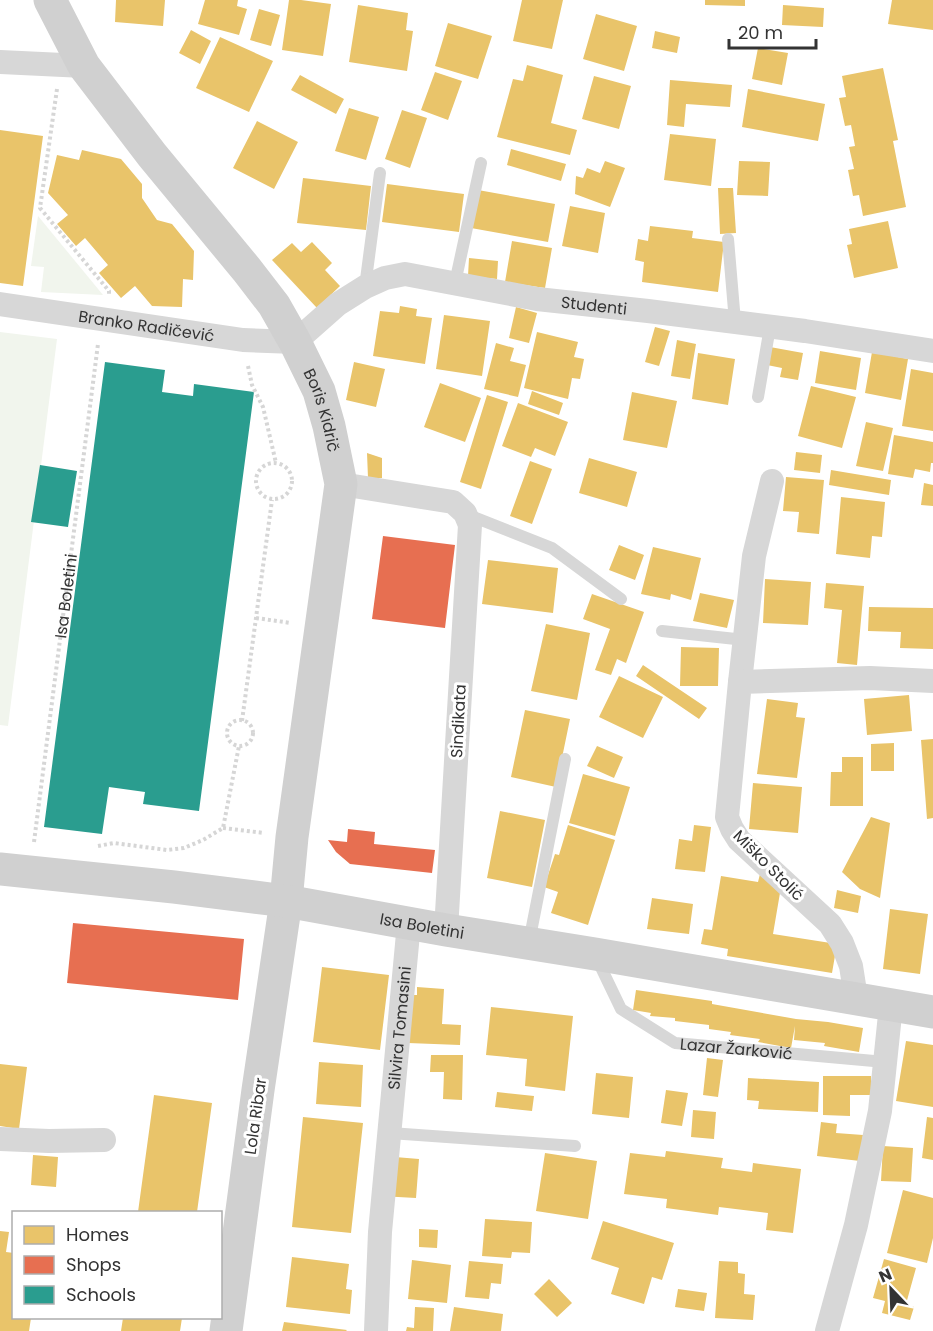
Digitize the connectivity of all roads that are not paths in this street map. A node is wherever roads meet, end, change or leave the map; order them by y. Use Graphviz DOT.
graph roads {
  1 [pos="50,0"];
  2 [pos="0,62"];
  3 [pos="73,65"];
  4 [pos="481,163"];
  5 [pos="380,173"];
  6 [pos="728,239"];
  7 [pos="455,283"];
  8 [pos="365,287"];
  9 [pos="0,304"];
  10 [pos="735,322"];
  11 [pos="770,327"];
  12 [pos="296,342"];
  13 [pos="933,351"];
  14 [pos="758,397"];
  15 [pos="772,482"];
  16 [pos="341,484"];
  17 [pos="465,513"];
  18 [pos="621,599"];
  19 [pos="662,631"];
  20 [pos="745,640"];
  21 [pos="933,681"];
  22 [pos="740,682"];
  23 [pos="565,759"];
  24 [pos="15,871"];
  25 [pos="286,901"];
  26 [pos="409,923"];
  27 [pos="446,930"];
  28 [pos="529,943"];
  29 [pos="595,954"];
  30 [pos="856,998"];
  31 [pos="891,1005"];
  32 [pos="933,1012"];
  33 [pos="885,1062"];
  34 [pos="390,1133"];
  35 [pos="0,1139"];
  36 [pos="104,1140"];
  37 [pos="575,1146"];
  38 [pos="226,1331"];
  39 [pos="376,1331"];
  40 [pos="827,1331"];
  1 -- 3 [label="main road, Boris Kidrič"];
  2 -- 3 [label="street"];
  3 -- 12 [label="main road, Boris Kidrič"];
  4 -- 7 [label="lane"];
  5 -- 8 [label="lane"];
  6 -- 10 [label="lane"];
  7 -- 8 [label="street, Studenti"];
  7 -- 10 [label="street, Studenti"];
  8 -- 12 [label="street, Studenti"];
  9 -- 12 [label="street, Branko Radičević"];
  10 -- 11 [label="street, Studenti"];
  11 -- 13 [label="street, Studenti"];
  11 -- 14 [label="lane"];
  12 -- 16 [label="main road, Boris Kidrič"];
  15 -- 20 [label="street, Miško Stolić"];
  16 -- 17 [label="street"];
  16 -- 25 [label="main road, Boris Kidrič"];
  17 -- 18 [label="lane"];
  17 -- 27 [label="street, Sindikata"];
  19 -- 20 [label="lane"];
  20 -- 22 [label="street, Miško Stolić"];
  21 -- 22 [label="street"];
  22 -- 30 [label="street, Miško Stolić"];
  23 -- 28 [label="lane"];
  24 -- 25 [label="main road, Isa Boletini"];
  25 -- 26 [label="main road, Isa Boletini"];
  25 -- 38 [label="main road, Lola Ribar"];
  26 -- 27 [label="main road, Isa Boletini"];
  26 -- 34 [label="street, Silvira Tomasini"];
  27 -- 28 [label="main road, Isa Boletini"];
  28 -- 29 [label="main road, Isa Boletini"];
  29 -- 30 [label="main road, Isa Boletini"];
  29 -- 33 [label="lane, Lazar Žarković"];
  30 -- 31 [label="main road, Isa Boletini"];
  31 -- 32 [label="main road, Isa Boletini"];
  31 -- 33 [label="street"];
  33 -- 40 [label="street"];
  34 -- 37 [label="lane"];
  34 -- 39 [label="street, Silvira Tomasini"];
  35 -- 36 [label="street"];
}
